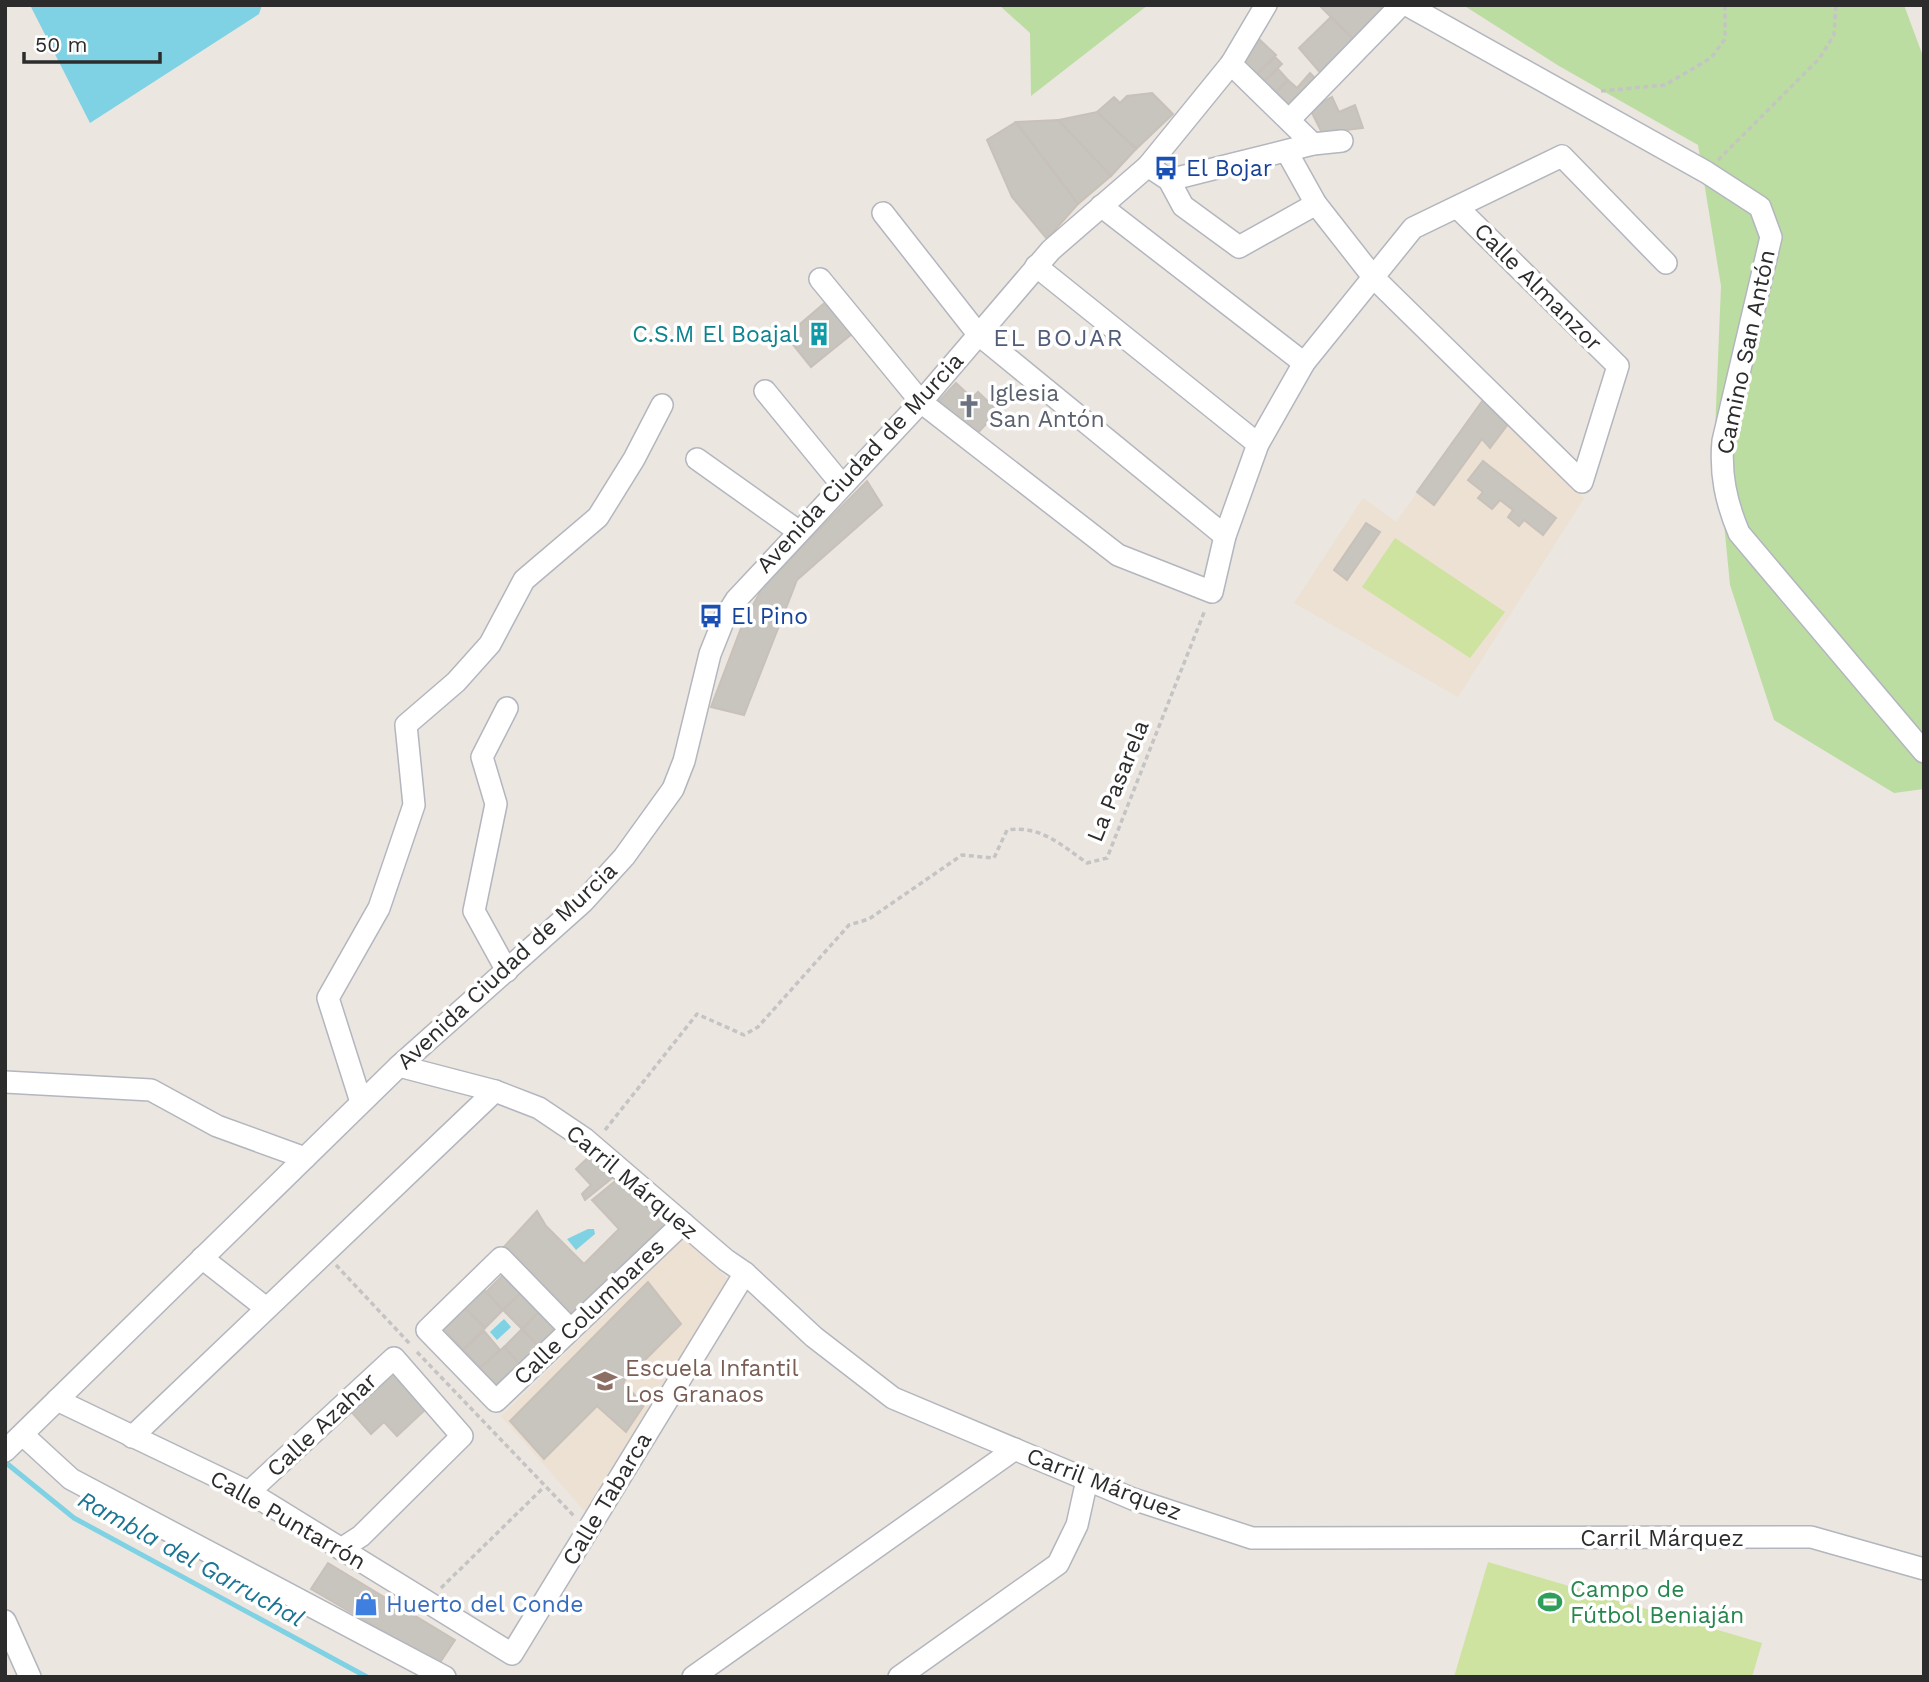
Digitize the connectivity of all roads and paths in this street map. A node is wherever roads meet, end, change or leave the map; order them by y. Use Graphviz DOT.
graph roads {
  1 [pos="1266,5"];
  2 [pos="1401,5"];
  3 [pos="1407,5"];
  4 [pos="1725,5"];
  5 [pos="1836,5"];
  6 [pos="1231,64"];
  7 [pos="1599,91"];
  8 [pos="1289,120"];
  9 [pos="1342,141"];
  10 [pos="1313,144"];
  11 [pos="1287,152"];
  12 [pos="1148,166"];
  13 [pos="1706,172"];
  14 [pos="1169,180"];
  15 [pos="1316,204"];
  16 [pos="1101,206"];
  17 [pos="1458,208"];
  18 [pos="883,213"];
  19 [pos="1666,263"];
  20 [pos="1036,265"];
  21 [pos="820,278"];
  22 [pos="1374,278"];
  23 [pos="978,334"];
  24 [pos="1304,363"];
  25 [pos="765,391"];
  26 [pos="921,402"];
  27 [pos="662,405"];
  28 [pos="1258,444"];
  29 [pos="697,459"];
  30 [pos="842,485"];
  31 [pos="798,531"];
  32 [pos="1224,536"];
  33 [pos="1212,592"];
  34 [pos="507,708"];
  35 [pos="1924,752"];
  36 [pos="507,971"];
  37 [pos="399,1066"];
  38 [pos="5,1082"];
  39 [pos="495,1091"];
  40 [pos="361,1102"];
  41 [pos="593,1146"];
  42 [pos="304,1157"];
  43 [pos="682,1223"];
  44 [pos="324,1253"];
  45 [pos="202,1258"];
  46 [pos="746,1273"];
  47 [pos="266,1308"];
  48 [pos="570,1329"];
  49 [pos="489,1394"];
  50 [pos="57,1400"];
  51 [pos="464,1403"];
  52 [pos="447,1419"];
  53 [pos="23,1435"];
  54 [pos="132,1437"];
  55 [pos="1015,1449"];
  56 [pos="5,1451"];
  57 [pos="1087,1480"];
  58 [pos="544,1488"];
  59 [pos="249,1492"];
  60 [pos="588,1530"];
  61 [pos="341,1549"];
  62 [pos="1924,1569"];
  63 [pos="427,1602"];
  64 [pos="5,1621"];
  65 [pos="512,1654"];
  66 [pos="30,1677"];
  67 [pos="446,1677"];
  68 [pos="693,1677"];
  69 [pos="900,1677"];
  1 -- 6 [label="street, Avenida Ciudad de Murcia"];
  2 -- 8 [label="street"];
  3 -- 13 [label="street, Camino San Antón"];
  4 -- 7 [label="path"];
  5 -- 13 [label="path"];
  6 -- 8 [label="street"];
  6 -- 12 [label="street, Avenida Ciudad de Murcia"];
  8 -- 10 [label="street"];
  9 -- 10 [label="street"];
  10 -- 11 [label="street"];
  11 -- 14 [label="street"];
  11 -- 15 [label="street"];
  12 -- 14 [label="street"];
  12 -- 16 [label="street, Avenida Ciudad de Murcia"];
  13 -- 35 [label="street, Camino San Antón"];
  14 -- 15 [label="street"];
  15 -- 22 [label="street"];
  16 -- 20 [label="street, Avenida Ciudad de Murcia"];
  16 -- 24 [label="street"];
  17 -- 19 [label="street"];
  17 -- 22 [label="street"];
  17 -- 22 [label="street, Calle Almanzor"];
  18 -- 23 [label="street"];
  20 -- 23 [label="street, Avenida Ciudad de Murcia"];
  20 -- 28 [label="street"];
  21 -- 26 [label="street"];
  22 -- 24 [label="street"];
  23 -- 26 [label="street, Avenida Ciudad de Murcia"];
  23 -- 32 [label="street"];
  24 -- 28 [label="street"];
  25 -- 30 [label="street"];
  26 -- 30 [label="street, Avenida Ciudad de Murcia"];
  26 -- 33 [label="street"];
  27 -- 40 [label="street"];
  28 -- 32 [label="street"];
  29 -- 31 [label="street"];
  30 -- 31 [label="street, Avenida Ciudad de Murcia"];
  31 -- 36 [label="street, Avenida Ciudad de Murcia"];
  32 -- 33 [label="street"];
  33 -- 41 [label="path, La Pasarela"];
  34 -- 36 [label="street"];
  36 -- 37 [label="street, Avenida Ciudad de Murcia"];
  37 -- 39 [label="street, Carril Márquez"];
  37 -- 40 [label="street, Avenida Ciudad de Murcia"];
  38 -- 42 [label="street"];
  39 -- 41 [label="street, Carril Márquez"];
  39 -- 44 [label="street"];
  40 -- 42 [label="street, Avenida Ciudad de Murcia"];
  41 -- 43 [label="street, Carril Márquez"];
  42 -- 45 [label="street, Avenida Ciudad de Murcia"];
  43 -- 46 [label="street, Carril Márquez"];
  43 -- 48 [label="street, Calle Columbares"];
  44 -- 47 [label="street"];
  44 -- 51 [label="path"];
  45 -- 47 [label="street"];
  45 -- 50 [label="street, Avenida Ciudad de Murcia"];
  46 -- 55 [label="street, Carril Márquez"];
  46 -- 60 [label="street, Calle Tabarca"];
  47 -- 54 [label="street"];
  48 -- 49 [label="street, Calle Columbares"];
  48 -- 49 [label="street"];
  49 -- 51 [label="path"];
  50 -- 53 [label="street, Avenida Ciudad de Murcia"];
  50 -- 54 [label="street, Calle Puntarrón"];
  51 -- 52 [label="path"];
  51 -- 58 [label="path"];
  52 -- 59 [label="street, Calle Azahar"];
  52 -- 61 [label="street"];
  53 -- 56 [label="street, Avenida Ciudad de Murcia"];
  53 -- 67 [label="street"];
  54 -- 59 [label="street, Calle Puntarrón"];
  55 -- 57 [label="street, Carril Márquez"];
  55 -- 68 [label="street"];
  57 -- 62 [label="street, Carril Márquez"];
  57 -- 69 [label="street"];
  58 -- 60 [label="path"];
  58 -- 63 [label="path"];
  59 -- 61 [label="street, Calle Puntarrón"];
  60 -- 65 [label="street, Calle Tabarca"];
  61 -- 63 [label="street, Calle Puntarrón"];
  63 -- 65 [label="street, Calle Puntarrón"];
  64 -- 66 [label="street"];
}
